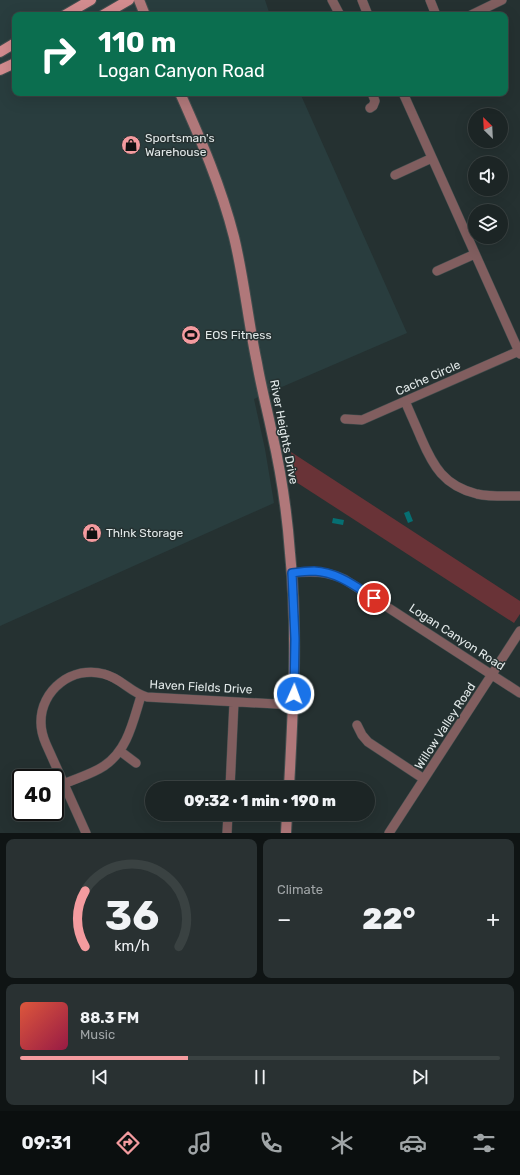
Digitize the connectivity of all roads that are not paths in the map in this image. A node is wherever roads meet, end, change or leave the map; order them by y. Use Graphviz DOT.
graph roads {
  1 [pos="91,0"];
  2 [pos="129,0"];
  3 [pos="139,0"];
  4 [pos="332,0"];
  5 [pos="362,0"];
  6 [pos="430,0"];
  7 [pos="502,0"];
  8 [pos="70,12"];
  9 [pos="108,12"];
  10 [pos="144,12"];
  11 [pos="338,12"];
  12 [pos="367,12"];
  13 [pos="435,12"];
  14 [pos="477,12"];
  15 [pos="12,45"];
  16 [pos="0,52"];
  17 [pos="12,64"];
  18 [pos="0,70"];
  19 [pos="181,96"];
  20 [pos="373,96"];
  21 [pos="404,96"];
  22 [pos="370,108"];
  23 [pos="432,158"];
  24 [pos="395,175"];
  25 [pos="475,254"];
  26 [pos="437,271"];
  27 [pos="519,353"];
  28 [pos="405,401"];
  29 [pos="345,419"];
  30 [pos="520,496"];
  31 [pos="292,573"];
  32 [pos="520,632"];
  33 [pos="492,675"];
  34 [pos="520,693"];
  35 [pos="141,696"];
  36 [pos="234,702"];
  37 [pos="294,705"];
  38 [pos="357,725"];
  39 [pos="120,751"];
  40 [pos="136,763"];
  41 [pos="57,769"];
  42 [pos="424,779"];
  43 [pos="230,781"];
  44 [pos="289,781"];
  45 [pos="64,784"];
  46 [pos="228,821"];
  47 [pos="287,821"];
  48 [pos="86,833"];
  49 [pos="227,833"];
  50 [pos="286,833"];
  51 [pos="389,833"];
  1 -- 8 [label="main road"];
  2 -- 9 [label="main road"];
  3 -- 10 [label="street"];
  4 -- 11 [label="street"];
  5 -- 12 [label="street"];
  6 -- 13 [label="street"];
  7 -- 14 [label="street"];
  15 -- 16 [label="main road"];
  17 -- 18 [label="main road"];
  19 -- 31 [label="street, River Heights Drive"];
  20 -- 22 [label="street"];
  21 -- 23 [label="street"];
  23 -- 24 [label="street"];
  23 -- 25 [label="street"];
  25 -- 26 [label="street"];
  25 -- 27 [label="street"];
  27 -- 28 [label="street, Cache Circle"];
  28 -- 29 [label="street, Cache Circle"];
  28 -- 30 [label="street"];
  31 -- 33 [label="street, Logan Canyon Road"];
  31 -- 37 [label="street, River Heights Drive"];
  32 -- 33 [label="street, Willow Valley Road"];
  33 -- 34 [label="street, Logan Canyon Road"];
  33 -- 42 [label="street, Willow Valley Road"];
  35 -- 36 [label="street, Haven Fields Drive"];
  35 -- 39 [label="street"];
  35 -- 41 [label="street, Haven Fields Drive"];
  36 -- 37 [label="street, Haven Fields Drive"];
  36 -- 43 [label="street"];
  37 -- 44 [label="street, River Heights Drive"];
  38 -- 42 [label="street"];
  39 -- 40 [label="street"];
  39 -- 45 [label="street"];
  42 -- 51 [label="street, Willow Valley Road"];
  45 -- 48 [label="street, Haven Fields Drive"];
  46 -- 49 [label="street"];
  47 -- 50 [label="street"];
}
